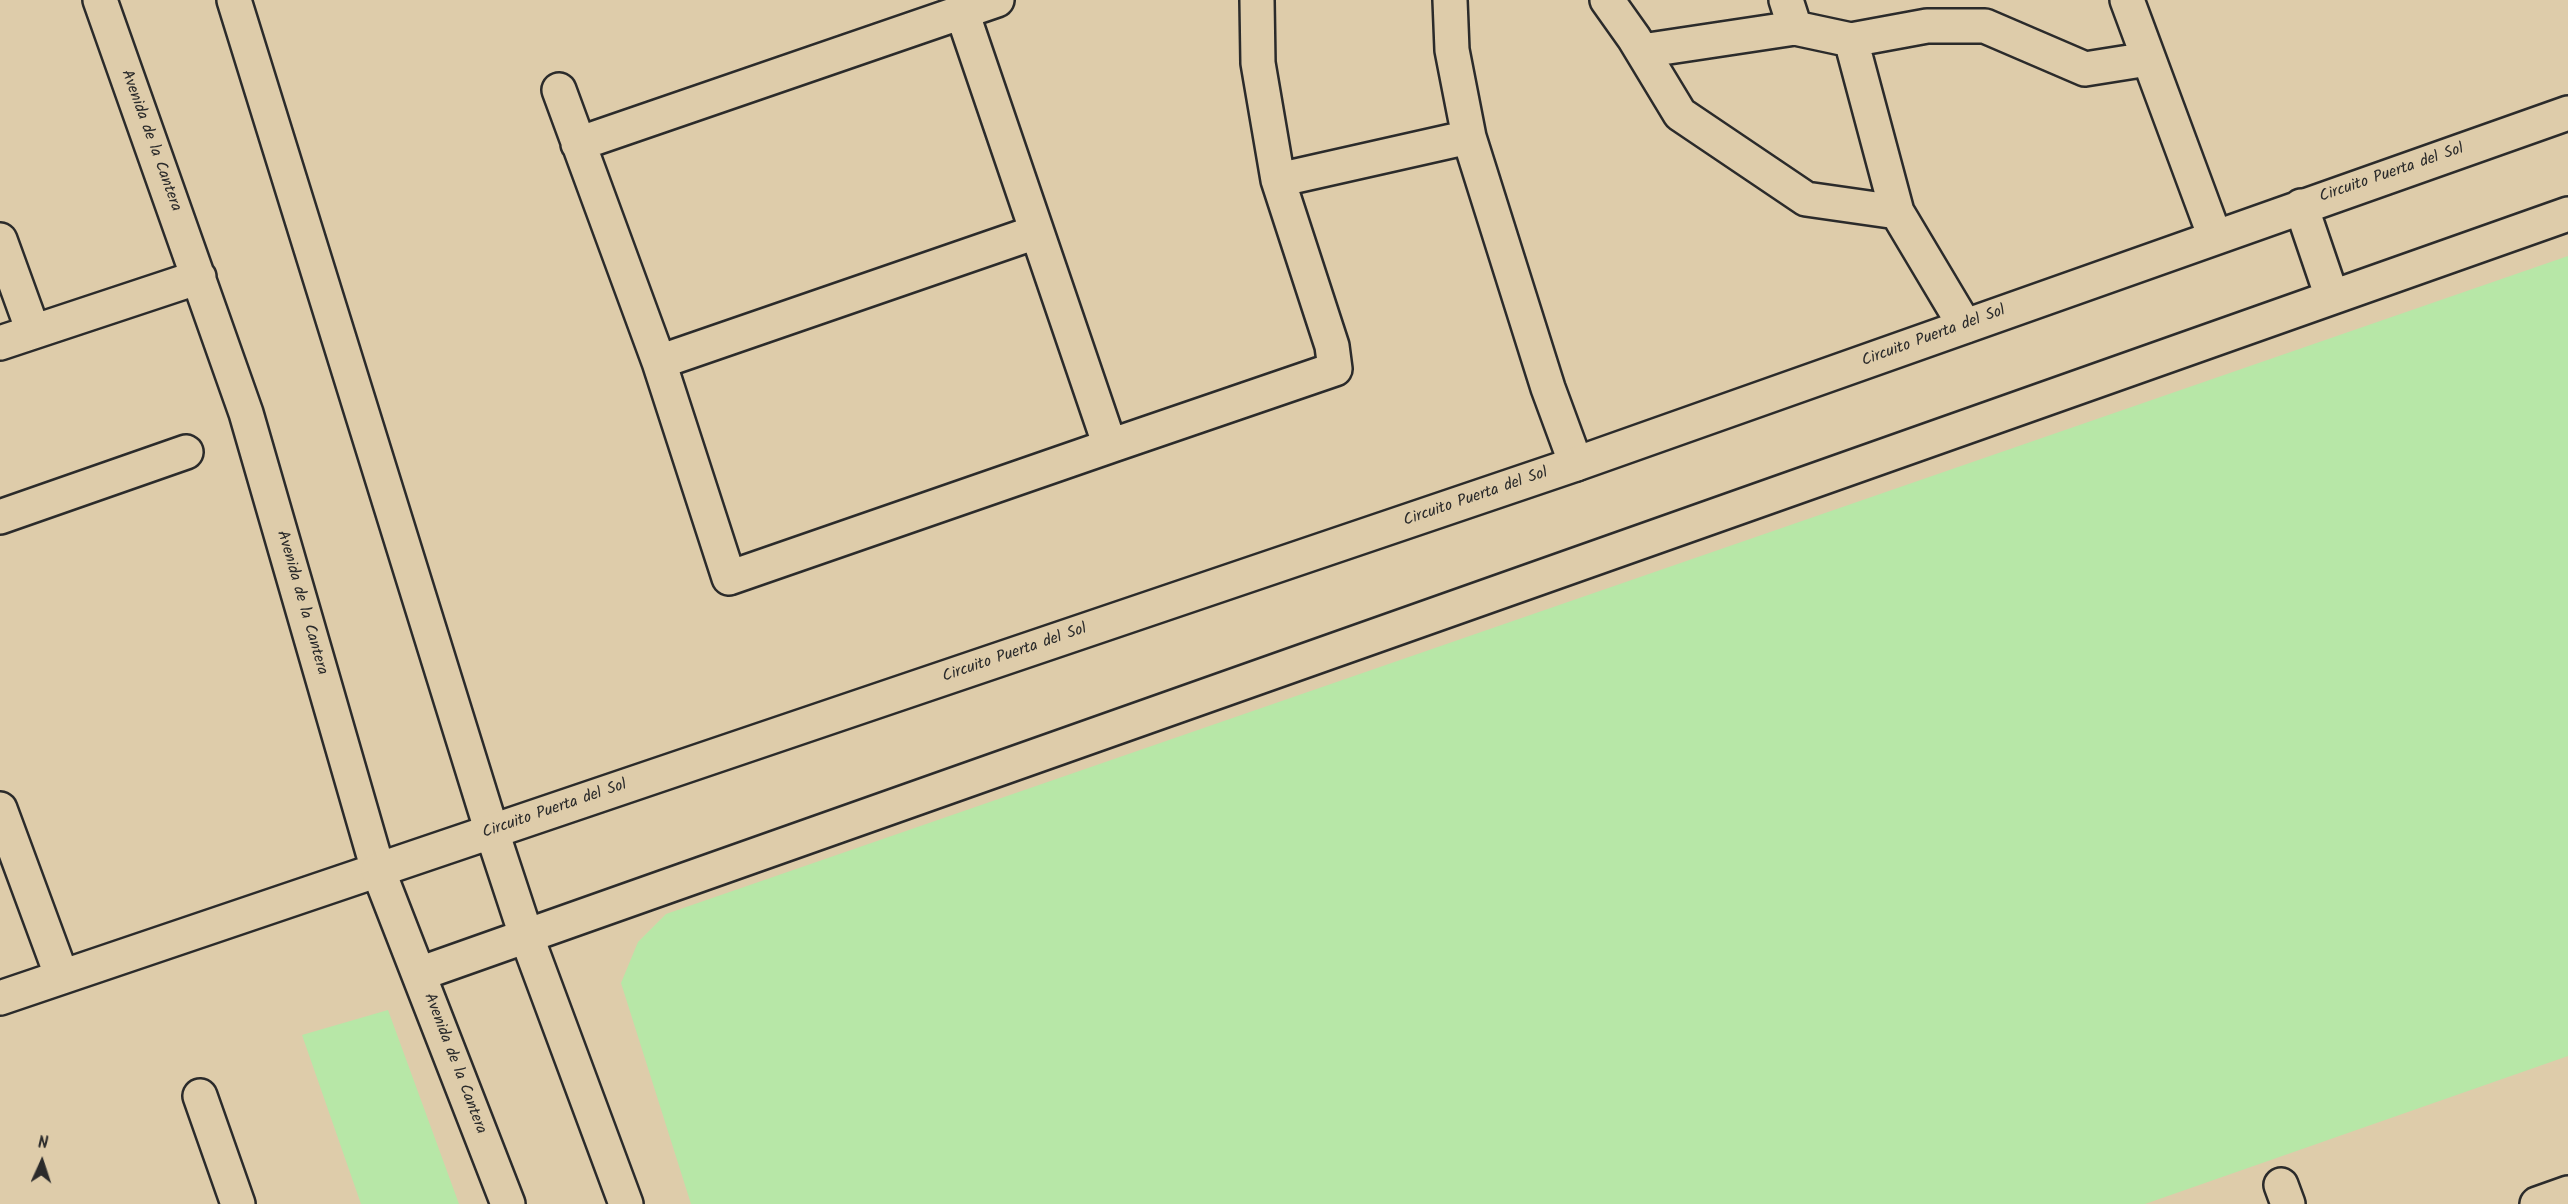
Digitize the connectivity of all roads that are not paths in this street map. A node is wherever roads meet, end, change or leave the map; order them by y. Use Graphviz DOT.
graph roads {
  1 [pos="100,0"];
  2 [pos="234,0"];
  3 [pos="997,0"];
  4 [pos="1257,0"];
  5 [pos="1450,0"];
  6 [pos="1607,0"];
  7 [pos="2127,0"];
  8 [pos="962,12"];
  9 [pos="1791,14"];
  10 [pos="1851,40"];
  11 [pos="1642,51"];
  12 [pos="2148,59"];
  13 [pos="559,90"];
  14 [pos="2568,113"];
  15 [pos="1469,136"];
  16 [pos="578,144"];
  17 [pos="1278,180"];
  18 [pos="2301,206"];
  19 [pos="1897,212"];
  20 [pos="2568,214"];
  21 [pos="1036,232"];
  22 [pos="2214,237"];
  23 [pos="0,240"];
  24 [pos="199,277"];
  25 [pos="2332,297"];
  26 [pos="1965,326"];
  27 [pos="33,332"];
  28 [pos="0,343"];
  29 [pos="659,362"];
  30 [pos="1110,446"];
  31 [pos="186,452"];
  32 [pos="1576,464"];
  33 [pos="0,516"];
  34 [pos="0,809"];
  35 [pos="492,832"];
  36 [pos="378,870"];
  37 [pos="526,935"];
  38 [pos="419,974"];
  39 [pos="62,977"];
  40 [pos="0,998"];
  41 [pos="200,1095"];
  42 [pos="2568,1193"];
  43 [pos="238,1204"];
  44 [pos="508,1204"];
  45 [pos="626,1204"];
  46 [pos="2536,1204"];
  1 -- 24 [label="street, Avenida de la Cantera"];
  2 -- 35 [label="street"];
  3 -- 8 [label="street"];
  4 -- 17 [label="street"];
  5 -- 15 [label="street"];
  6 -- 11 [label="street"];
  7 -- 12 [label="street"];
  8 -- 16 [label="street"];
  8 -- 21 [label="street"];
  9 -- 10 [label="street"];
  9 -- 11 [label="street"];
  10 -- 12 [label="street"];
  10 -- 19 [label="street"];
  11 -- 19 [label="street"];
  12 -- 22 [label="street"];
  13 -- 16 [label="street"];
  14 -- 18 [label="street, Circuito Puerta del Sol"];
  15 -- 17 [label="street"];
  15 -- 32 [label="street"];
  16 -- 29 [label="street"];
  17 -- 30 [label="street"];
  18 -- 22 [label="street, Circuito Puerta del Sol"];
  18 -- 25 [label="street"];
  19 -- 26 [label="street"];
  20 -- 25 [label="street"];
  21 -- 29 [label="street"];
  21 -- 30 [label="street"];
  22 -- 26 [label="street, Circuito Puerta del Sol"];
  23 -- 27 [label="street"];
  24 -- 27 [label="street"];
  24 -- 36 [label="street, Avenida de la Cantera"];
  25 -- 37 [label="street"];
  26 -- 32 [label="street, Circuito Puerta del Sol"];
  27 -- 28 [label="street"];
  29 -- 30 [label="street"];
  31 -- 33 [label="street"];
  32 -- 35 [label="street, Circuito Puerta del Sol"];
  34 -- 39 [label="street"];
  35 -- 36 [label="street, Circuito Puerta del Sol"];
  35 -- 37 [label="street"];
  36 -- 38 [label="street, Avenida de la Cantera"];
  36 -- 39 [label="street, Circuito Puerta del Sol"];
  37 -- 38 [label="street"];
  37 -- 45 [label="street"];
  38 -- 44 [label="street, Avenida de la Cantera"];
  39 -- 40 [label="street, Circuito Puerta del Sol"];
  41 -- 43 [label="street"];
  42 -- 46 [label="street"];
}
